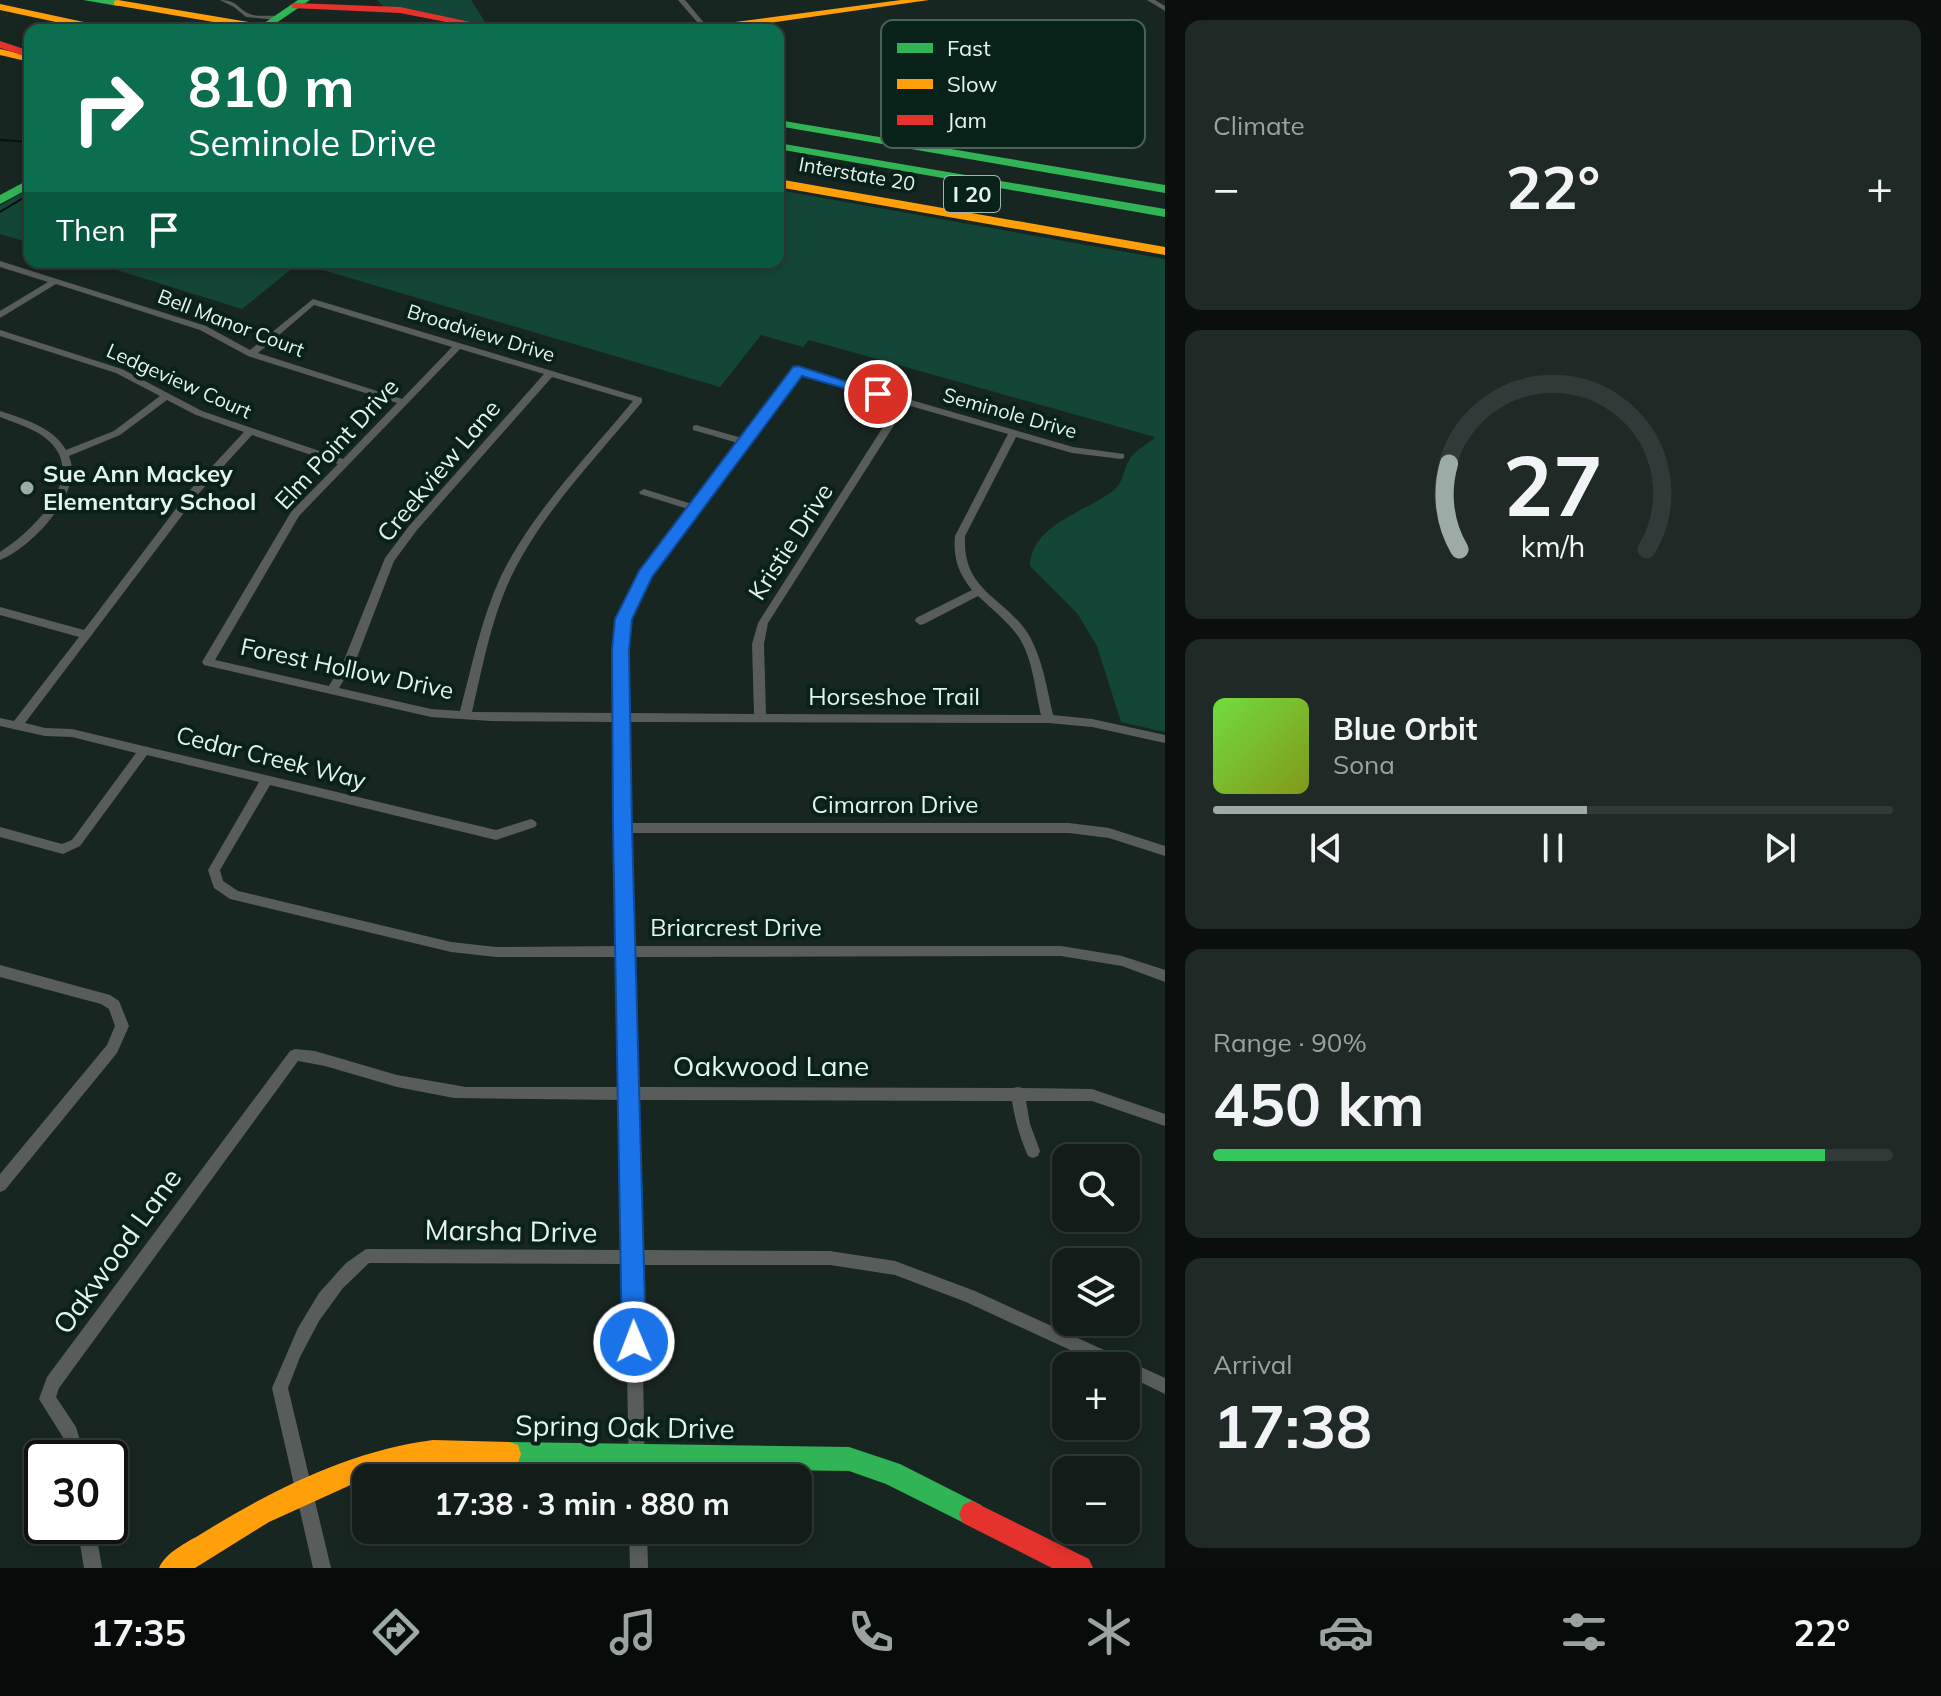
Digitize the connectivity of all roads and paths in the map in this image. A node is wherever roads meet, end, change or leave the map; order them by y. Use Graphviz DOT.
graph roads {
  1 [pos="88,0"];
  2 [pos="223,0"];
  3 [pos="681,0"];
  4 [pos="924,0"];
  5 [pos="1150,0"];
  6 [pos="110,2"];
  7 [pos="307,4"];
  8 [pos="0,7"];
  9 [pos="1165,9"];
  10 [pos="0,20"];
  11 [pos="79,24"];
  12 [pos="252,24"];
  13 [pos="265,24"];
  14 [pos="276,24"];
  15 [pos="473,24"];
  16 [pos="698,24"];
  17 [pos="740,24"];
  18 [pos="24,25"];
  19 [pos="0,44"];
  20 [pos="0,52"];
  21 [pos="24,54"];
  22 [pos="24,56"];
  23 [pos="784,124"];
  24 [pos="881,141"];
  25 [pos="925,148"];
  26 [pos="784,151"];
  27 [pos="784,151"];
  28 [pos="784,184"];
  29 [pos="1165,189"];
  30 [pos="1165,213"];
  31 [pos="1165,228"];
  32 [pos="1165,251"];
  33 [pos="0,264"];
  34 [pos="55,281"];
  35 [pos="0,315"];
  36 [pos="0,333"];
  37 [pos="459,345"];
  38 [pos="251,354"];
  39 [pos="550,373"];
  40 [pos="165,397"];
  41 [pos="403,402"];
  42 [pos="904,402"];
  43 [pos="0,414"];
  44 [pos="696,428"];
  45 [pos="250,431"];
  46 [pos="1014,432"];
  47 [pos="743,441"];
  48 [pos="64,454"];
  49 [pos="1121,456"];
  50 [pos="344,463"];
  51 [pos="644,492"];
  52 [pos="694,508"];
  53 [pos="0,557"];
  54 [pos="979,591"];
  55 [pos="0,611"];
  56 [pos="920,621"];
  57 [pos="87,635"];
  58 [pos="208,662"];
  59 [pos="332,691"];
  60 [pos="465,715"];
  61 [pos="621,718"];
  62 [pos="760,718"];
  63 [pos="1048,719"];
  64 [pos="0,722"];
  65 [pos="17,726"];
  66 [pos="1165,739"];
  67 [pos="144,750"];
  68 [pos="267,779"];
  69 [pos="531,824"];
  70 [pos="622,828"];
  71 [pos="0,832"];
  72 [pos="1165,851"];
  73 [pos="625,950"];
  74 [pos="0,971"];
  75 [pos="1165,976"];
  76 [pos="629,1091"];
  77 [pos="1018,1093"];
  78 [pos="1165,1120"];
  79 [pos="1033,1151"];
  80 [pos="0,1185"];
  81 [pos="633,1258"];
  82 [pos="1091,1352"];
  83 [pos="1140,1374"];
  84 [pos="1165,1386"];
  85 [pos="75,1440"];
  86 [pos="636,1454"];
  87 [pos="636,1464"];
  88 [pos="304,1488"];
  89 [pos="89,1544"];
  90 [pos="638,1544"];
  91 [pos="93,1568"];
  92 [pos="172,1568"];
  93 [pos="322,1568"];
  94 [pos="639,1568"];
  95 [pos="1080,1568"];
  1 -- 6 [label="main road"];
  2 -- 13 [label="street"];
  3 -- 16 [label="street"];
  4 -- 17 [label="main road"];
  5 -- 9 [label="street"];
  6 -- 12 [label="main road"];
  7 -- 14 [label="main road"];
  7 -- 15 [label="main road"];
  8 -- 11 [label="main road"];
  10 -- 18 [label="main road"];
  19 -- 21 [label="main road"];
  20 -- 22 [label="main road"];
  23 -- 24 [label="main road, Interstate 20"];
  25 -- 29 [label="main road, Interstate 20"];
  26 -- 30 [label="main road, I 20"];
  27 -- 31 [label="main road, I 20"];
  28 -- 32 [label="main road, Interstate 20"];
  33 -- 34 [label="street, Bell Manor Court"];
  34 -- 35 [label="street"];
  34 -- 38 [label="street, Bell Manor Court"];
  36 -- 40 [label="street, Ledgeview Court"];
  37 -- 38 [label="street, Broadview Drive"];
  37 -- 39 [label="street, Broadview Drive"];
  37 -- 41 [label="street, Elm Point Drive"];
  38 -- 41 [label="street, Bell Manor Court"];
  39 -- 59 [label="street, Creekview Lane"];
  39 -- 60 [label="street, Broadview Drive"];
  40 -- 45 [label="street, Ledgeview Court"];
  40 -- 48 [label="street"];
  41 -- 50 [label="street, Elm Point Drive"];
  42 -- 46 [label="street, Seminole Drive"];
  42 -- 47 [label="street, Seminole Drive"];
  42 -- 62 [label="street, Kristie Drive"];
  43 -- 48 [label="street"];
  44 -- 47 [label="street"];
  45 -- 50 [label="street, Ledgeview Court"];
  45 -- 57 [label="street"];
  46 -- 49 [label="street, Seminole Drive"];
  46 -- 54 [label="street"];
  47 -- 52 [label="street"];
  48 -- 53 [label="street"];
  50 -- 58 [label="street, Elm Point Drive"];
  51 -- 52 [label="street"];
  52 -- 61 [label="street"];
  54 -- 56 [label="street"];
  54 -- 63 [label="street"];
  55 -- 57 [label="street"];
  57 -- 65 [label="street"];
  58 -- 59 [label="street, Forest Hollow Drive"];
  59 -- 60 [label="street, Forest Hollow Drive"];
  60 -- 61 [label="street, Forest Hollow Drive"];
  61 -- 62 [label="street, Horseshoe Trail"];
  61 -- 70 [label="street"];
  62 -- 63 [label="street, Horseshoe Trail"];
  63 -- 66 [label="street, Horseshoe Trail"];
  64 -- 65 [label="street, Cedar Creek Way"];
  65 -- 67 [label="street, Cedar Creek Way"];
  67 -- 68 [label="street, Cedar Creek Way"];
  67 -- 71 [label="street"];
  68 -- 69 [label="street, Cedar Creek Way"];
  68 -- 73 [label="street, Briarcrest Drive"];
  70 -- 72 [label="street, Cimarron Drive"];
  70 -- 73 [label="street"];
  73 -- 75 [label="street, Briarcrest Drive"];
  73 -- 76 [label="street"];
  74 -- 80 [label="street"];
  76 -- 77 [label="street, Oakwood Lane"];
  76 -- 81 [label="street"];
  76 -- 85 [label="street, Oakwood Lane"];
  77 -- 78 [label="street, Oakwood Lane"];
  77 -- 79 [label="street"];
  81 -- 82 [label="street, Marsha Drive"];
  81 -- 86 [label="street"];
  81 -- 88 [label="street, Marsha Drive"];
  83 -- 84 [label="street, Marsha Drive"];
  86 -- 87 [label="street"];
  86 -- 88 [label="main road, Spring Oak Drive"];
  86 -- 95 [label="main road, Spring Oak Drive"];
  88 -- 92 [label="main road, Spring Oak Drive"];
  88 -- 93 [label="street, Marsha Drive"];
  89 -- 91 [label="street"];
  90 -- 94 [label="street"];
}
